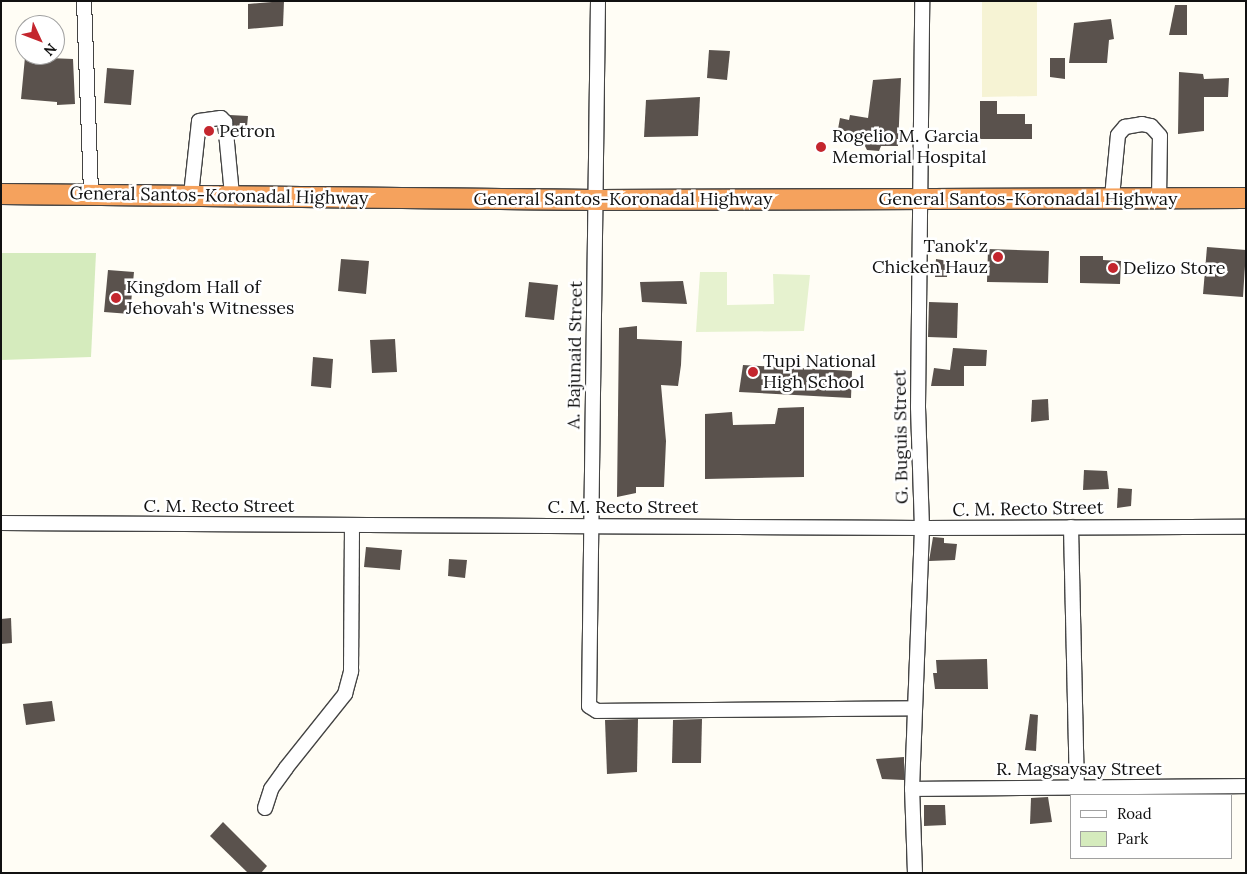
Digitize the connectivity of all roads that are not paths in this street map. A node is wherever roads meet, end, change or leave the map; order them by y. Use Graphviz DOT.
graph roads {
  1 [pos="84,1"];
  2 [pos="598,1"];
  3 [pos="922,1"];
  4 [pos="1,194"];
  5 [pos="90,194"];
  6 [pos="191,195"];
  7 [pos="232,195"];
  8 [pos="1112,197"];
  9 [pos="1159,198"];
  10 [pos="1246,198"];
  11 [pos="597,200"];
  12 [pos="921,200"];
  13 [pos="1,523"];
  14 [pos="352,525"];
  15 [pos="590,527"];
  16 [pos="1071,527"];
  17 [pos="1246,527"];
  18 [pos="922,528"];
  19 [pos="915,708"];
  20 [pos="1246,786"];
  21 [pos="1076,788"];
  22 [pos="912,789"];
  23 [pos="265,808"];
  24 [pos="915,873"];
  1 -- 5 [label="street"];
  2 -- 11 [label="street, A. Bajunaid Street"];
  3 -- 12 [label="street, G. Buguis Street"];
  4 -- 5 [label="highway, General Santos-Koronadal Highway"];
  5 -- 6 [label="highway, General Santos-Koronadal Highway"];
  6 -- 7 [label="highway, General Santos-Koronadal Highway"];
  6 -- 7 [label="street"];
  7 -- 11 [label="highway, General Santos-Koronadal Highway"];
  8 -- 9 [label="highway, General Santos-Koronadal Highway"];
  8 -- 9 [label="street"];
  8 -- 12 [label="highway, General Santos-Koronadal Highway"];
  9 -- 10 [label="highway, General Santos-Koronadal Highway"];
  11 -- 12 [label="highway, General Santos-Koronadal Highway"];
  11 -- 15 [label="street, A. Bajunaid Street"];
  12 -- 18 [label="street, G. Buguis Street"];
  13 -- 14 [label="street, C. M. Recto Street"];
  14 -- 15 [label="street, C. M. Recto Street"];
  14 -- 23 [label="street"];
  15 -- 18 [label="street, C. M. Recto Street"];
  15 -- 19 [label="street, A. Bajunaid Street"];
  16 -- 17 [label="street, C. M. Recto Street"];
  16 -- 18 [label="street, C. M. Recto Street"];
  16 -- 21 [label="street"];
  18 -- 19 [label="street, G. Buguis Street"];
  19 -- 22 [label="street, G. Buguis Street"];
  20 -- 21 [label="street, R. Magsaysay Street"];
  21 -- 22 [label="street, R. Magsaysay Street"];
  22 -- 24 [label="street, G. Buguis Street"];
}
